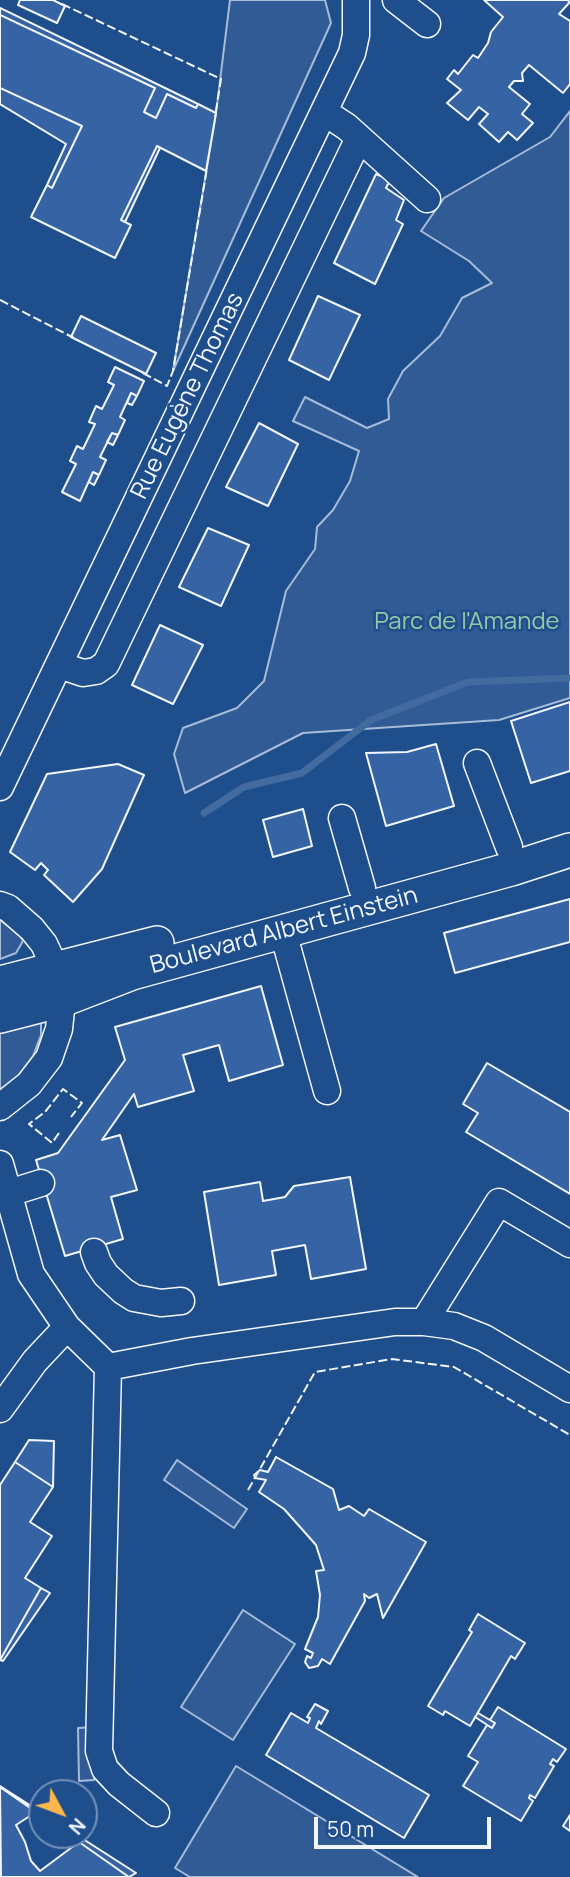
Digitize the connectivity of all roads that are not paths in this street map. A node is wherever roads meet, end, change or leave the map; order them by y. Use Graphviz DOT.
graph roads {
  1 [pos="356,0"];
  2 [pos="396,0"];
  3 [pos="427,23"];
  4 [pos="324,111"];
  5 [pos="359,138"];
  6 [pos="427,199"];
  7 [pos="59,665"];
  8 [pos="477,763"];
  9 [pos="0,787"];
  10 [pos="342,818"];
  11 [pos="570,828"];
  12 [pos="509,847"];
  13 [pos="570,850"];
  14 [pos="362,888"];
  15 [pos="0,905"];
  16 [pos="282,932"];
  17 [pos="0,984"];
  18 [pos="59,985"];
  19 [pos="0,1016"];
  20 [pos="327,1091"];
  21 [pos="0,1107"];
  22 [pos="0,1164"];
  23 [pos="41,1183"];
  24 [pos="7,1197"];
  25 [pos="570,1244"];
  26 [pos="94,1252"];
  27 [pos="181,1301"];
  28 [pos="424,1322"];
  29 [pos="67,1327"];
  30 [pos="108,1367"];
  31 [pos="570,1389"];
  32 [pos="0,1409"];
  33 [pos="156,1814"];
  1 -- 4 [label="street, Rue Eugène Thomas"];
  2 -- 3 [label="street"];
  4 -- 5 [label="street"];
  4 -- 7 [label="street, Rue Eugène Thomas"];
  5 -- 6 [label="street"];
  5 -- 7 [label="street"];
  7 -- 9 [label="street, Rue Eugène Thomas"];
  8 -- 12 [label="street"];
  10 -- 14 [label="street"];
  11 -- 12 [label="main road, Boulevard Albert Einstein"];
  12 -- 14 [label="main road, Boulevard Albert Einstein"];
  13 -- 16 [label="main road, Boulevard Albert Einstein"];
  14 -- 18 [label="main road, Boulevard Albert Einstein"];
  15 -- 18 [label="street"];
  16 -- 18 [label="main road, Boulevard Albert Einstein"];
  16 -- 20 [label="street"];
  17 -- 18 [label="main road, Boulevard Albert Einstein"];
  18 -- 19 [label="main road, Boulevard Albert Einstein"];
  18 -- 21 [label="street"];
  22 -- 24 [label="street"];
  23 -- 24 [label="street"];
  24 -- 29 [label="street"];
  25 -- 28 [label="street"];
  26 -- 27 [label="street"];
  28 -- 30 [label="street"];
  28 -- 31 [label="street"];
  29 -- 30 [label="street"];
  29 -- 32 [label="street"];
  30 -- 33 [label="street"];
}
